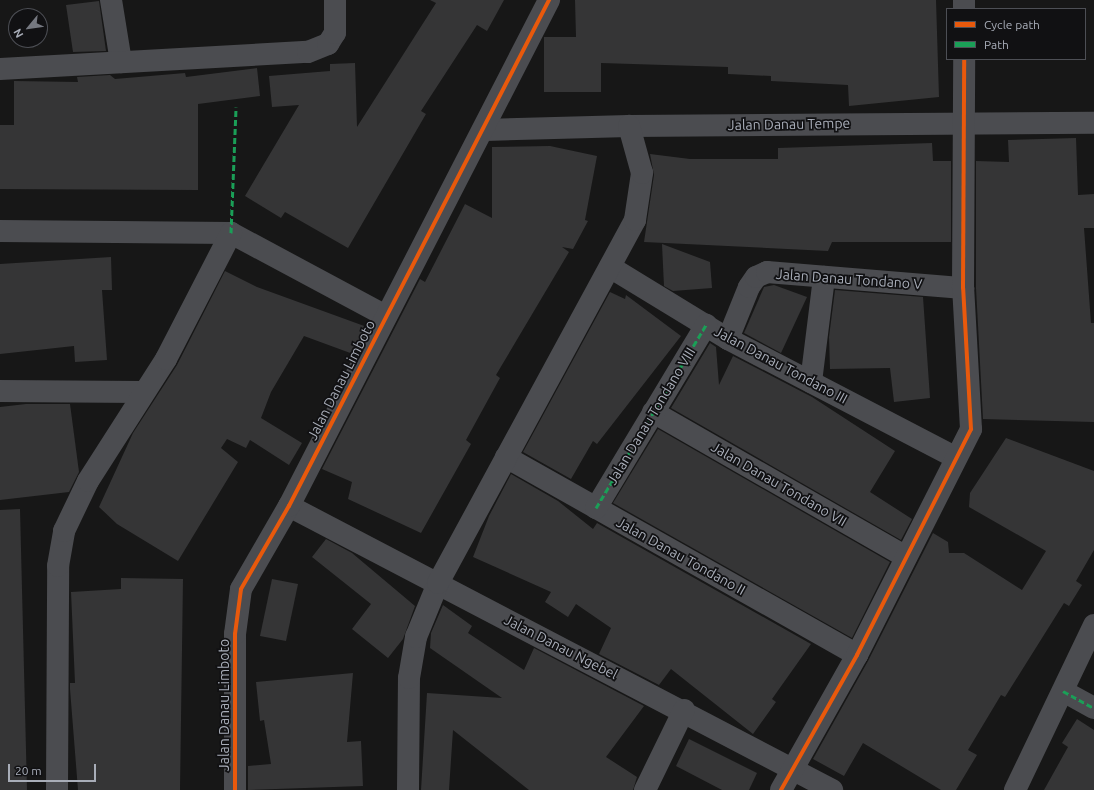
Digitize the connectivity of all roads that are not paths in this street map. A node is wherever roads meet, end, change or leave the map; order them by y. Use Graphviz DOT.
graph roads {
  1 [pos="112,0"];
  2 [pos="335,0"];
  3 [pos="549,0"];
  4 [pos="964,60"];
  5 [pos="121,62"];
  6 [pos="0,68"];
  7 [pos="965,123"];
  8 [pos="1094,123"];
  9 [pos="629,126"];
  10 [pos="485,130"];
  11 [pos="0,231"];
  12 [pos="231,233"];
  13 [pos="610,266"];
  14 [pos="824,277"];
  15 [pos="964,288"];
  16 [pos="386,316"];
  17 [pos="706,325"];
  18 [pos="728,338"];
  19 [pos="811,382"];
  20 [pos="0,391"];
  21 [pos="143,392"];
  22 [pos="653,412"];
  23 [pos="506,457"];
  24 [pos="954,457"];
  25 [pos="289,506"];
  26 [pos="596,508"];
  27 [pos="904,556"];
  28 [pos="438,583"];
  29 [pos="1094,625"];
  30 [pos="857,654"];
  31 [pos="1063,691"];
  32 [pos="1094,708"];
  33 [pos="684,710"];
  34 [pos="793,767"];
  35 [pos="57,790"];
  36 [pos="235,790"];
  37 [pos="408,790"];
  38 [pos="645,790"];
  39 [pos="781,790"];
  40 [pos="832,790"];
  41 [pos="1015,790"];
  1 -- 5 [label="street"];
  2 -- 5 [label="street"];
  3 -- 10 [label="street, Jalan Danau Limboto"];
  4 -- 7 [label="street"];
  5 -- 6 [label="street"];
  7 -- 8 [label="street, Jalan Danau Tempe"];
  7 -- 9 [label="street, Jalan Danau Tempe"];
  7 -- 15 [label="street"];
  9 -- 10 [label="street, Jalan Danau Tempe"];
  9 -- 13 [label="street"];
  10 -- 16 [label="street, Jalan Danau Limboto"];
  11 -- 12 [label="street"];
  12 -- 16 [label="street"];
  12 -- 21 [label="street"];
  13 -- 17 [label="street, Jalan Danau Tondano III"];
  13 -- 23 [label="street"];
  14 -- 15 [label="street, Jalan Danau Tondano V"];
  14 -- 18 [label="street, Jalan Danau Tondano V"];
  14 -- 19 [label="street"];
  15 -- 24 [label="street"];
  16 -- 25 [label="street, Jalan Danau Limboto"];
  17 -- 18 [label="street, Jalan Danau Tondano III"];
  17 -- 22 [label="street, Jalan Danau Tondano VIII"];
  18 -- 19 [label="street, Jalan Danau Tondano III"];
  19 -- 24 [label="street, Jalan Danau Tondano III"];
  20 -- 21 [label="street"];
  21 -- 35 [label="street"];
  22 -- 26 [label="street, Jalan Danau Tondano VIII"];
  22 -- 27 [label="street, Jalan Danau Tondano VII"];
  23 -- 26 [label="street, Jalan Danau Tondano II"];
  23 -- 28 [label="street"];
  24 -- 27 [label="street"];
  25 -- 28 [label="street, Jalan Danau Ngebel"];
  25 -- 36 [label="street, Jalan Danau Limboto"];
  26 -- 30 [label="street, Jalan Danau Tondano II"];
  27 -- 30 [label="street"];
  28 -- 33 [label="street, Jalan Danau Ngebel"];
  28 -- 37 [label="street"];
  29 -- 31 [label="street"];
  30 -- 34 [label="street"];
  31 -- 32 [label="street"];
  31 -- 41 [label="street"];
  33 -- 34 [label="street, Jalan Danau Ngebel"];
  33 -- 38 [label="street"];
  34 -- 39 [label="street"];
  34 -- 40 [label="street, Jalan Danau Ngebel"];
}
